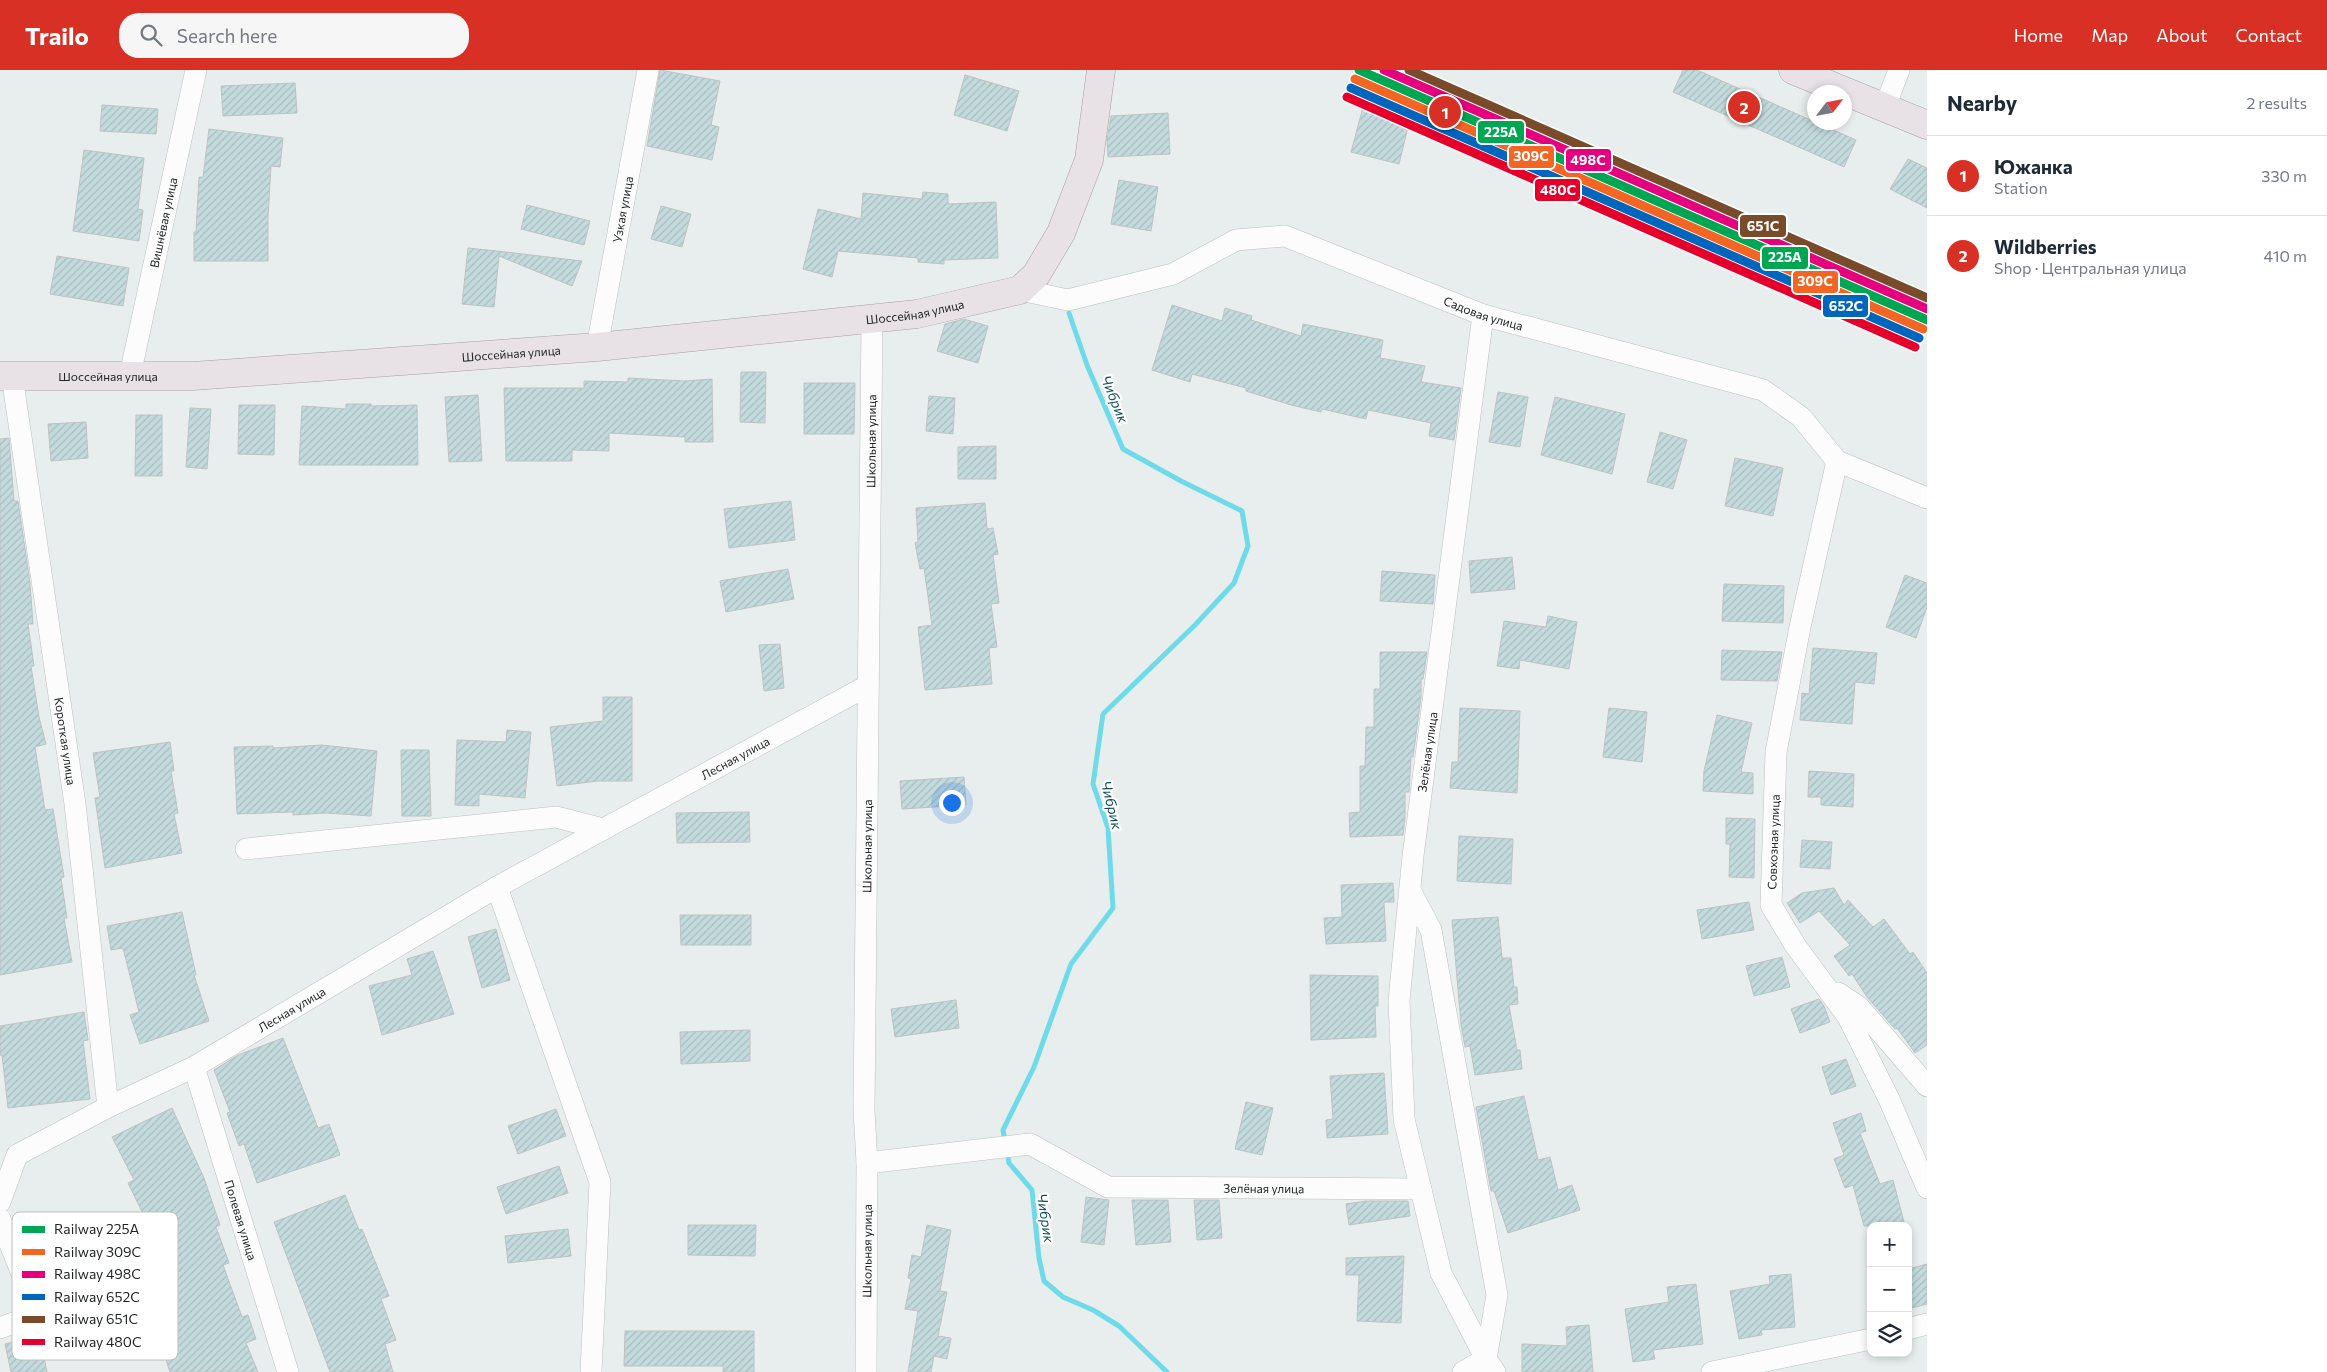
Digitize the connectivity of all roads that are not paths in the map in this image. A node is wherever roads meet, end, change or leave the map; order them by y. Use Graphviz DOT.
graph roads {
  1 [pos="196,70"];
  2 [pos="648,70"];
  3 [pos="1101,70"];
  4 [pos="1793,70"];
  5 [pos="1899,70"];
  6 [pos="1885,107"];
  7 [pos="1927,125"];
  8 [pos="1020,290"];
  9 [pos="1483,315"];
  10 [pos="872,320"];
  11 [pos="597,348"];
  12 [pos="130,375"];
  13 [pos="6,376"];
  14 [pos="1838,461"];
  15 [pos="1927,498"];
  16 [pos="867,686"];
  17 [pos="603,829"];
  18 [pos="246,849"];
  19 [pos="497,887"];
  20 [pos="1410,890"];
  21 [pos="1822,981"];
  22 [pos="194,1067"];
  23 [pos="1927,1086"];
  24 [pos="108,1107"];
  25 [pos="867,1162"];
  26 [pos="1927,1188"];
  27 [pos="1420,1189"];
  28 [pos="0,1202"];
  29 [pos="0,1219"];
  30 [pos="12,1249"];
  31 [pos="12,1324"];
  32 [pos="1927,1324"];
  33 [pos="0,1328"];
  34 [pos="1912,1328"];
  35 [pos="1867,1340"];
  36 [pos="1491,1366"];
  37 [pos="288,1372"];
  38 [pos="591,1372"];
  39 [pos="866,1372"];
  40 [pos="1463,1372"];
  41 [pos="1712,1372"];
  1 -- 12 [label="street, Вишнёвая улица"];
  2 -- 11 [label="street, Узкая улица"];
  3 -- 8 [label="main road"];
  4 -- 6 [label="main road"];
  5 -- 6 [label="street"];
  6 -- 7 [label="main road"];
  8 -- 9 [label="street, Садовая улица"];
  8 -- 10 [label="main road, Шоссейная улица"];
  9 -- 14 [label="street, Садовая улица"];
  9 -- 20 [label="street, Зелёная улица"];
  10 -- 11 [label="main road, Шоссейная улица"];
  10 -- 16 [label="street, Школьная улица"];
  11 -- 12 [label="main road, Шоссейная улица"];
  12 -- 13 [label="main road, Шоссейная улица"];
  13 -- 24 [label="street, Короткая улица"];
  14 -- 15 [label="street, Садовая улица"];
  14 -- 21 [label="street, Совхозная улица"];
  16 -- 17 [label="street, Лесная улица"];
  16 -- 25 [label="street, Школьная улица"];
  17 -- 18 [label="street"];
  17 -- 19 [label="street, Лесная улица"];
  19 -- 22 [label="street, Лесная улица"];
  19 -- 38 [label="street"];
  20 -- 27 [label="street, Зелёная улица"];
  20 -- 36 [label="street"];
  21 -- 23 [label="street"];
  21 -- 26 [label="street, Совхозная улица"];
  22 -- 24 [label="street, Лесная улица"];
  22 -- 37 [label="street, Полевая улица"];
  24 -- 28 [label="street, Лесная улица"];
  25 -- 27 [label="street, Зелёная улица"];
  25 -- 39 [label="street, Школьная улица"];
  27 -- 36 [label="street, Зелёная улица"];
  29 -- 30 [label="street"];
  31 -- 33 [label="street"];
  32 -- 34 [label="street"];
  35 -- 41 [label="street"];
  36 -- 40 [label="street"];
}
